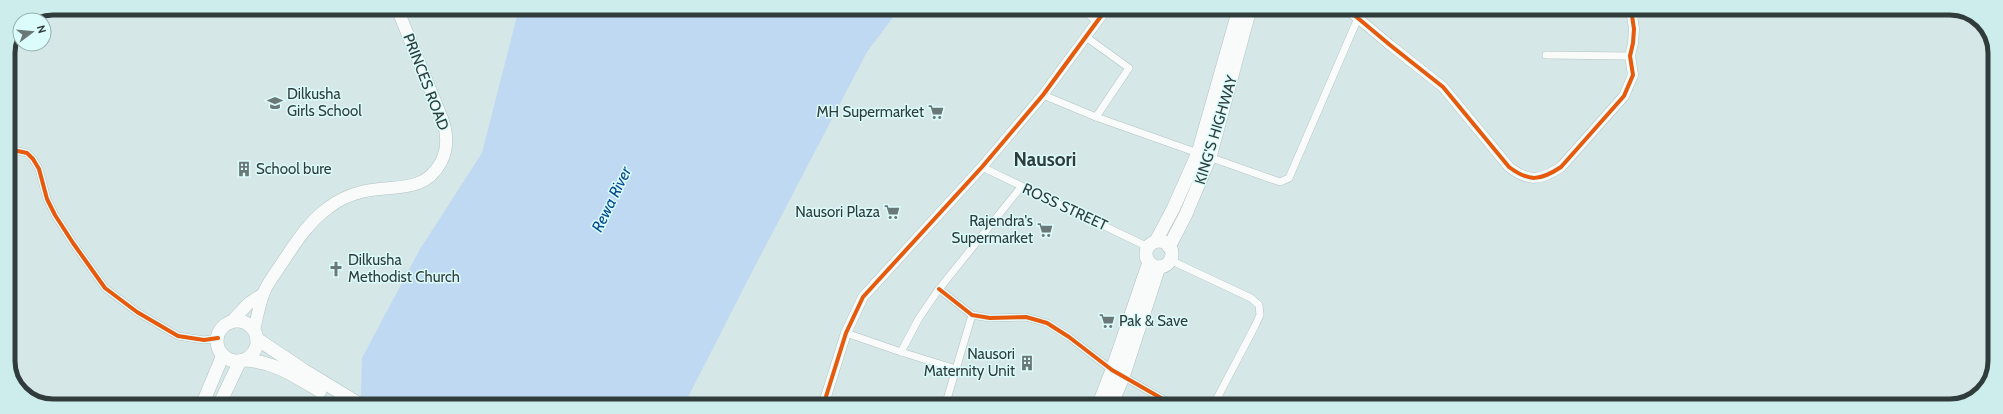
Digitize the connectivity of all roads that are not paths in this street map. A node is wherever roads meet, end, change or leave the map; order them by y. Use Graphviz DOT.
graph roads {
  1 [pos="400,15"];
  2 [pos="1089,15"];
  3 [pos="1102,15"];
  4 [pos="1237,15"];
  5 [pos="1248,15"];
  6 [pos="1354,15"];
  7 [pos="1631,15"];
  8 [pos="1358,18"];
  9 [pos="1097,22"];
  10 [pos="1086,37"];
  11 [pos="1546,55"];
  12 [pos="1630,56"];
  13 [pos="1043,95"];
  14 [pos="1096,117"];
  15 [pos="15,150"];
  16 [pos="1204,155"];
  17 [pos="982,167"];
  18 [pos="1021,187"];
  19 [pos="1152,244"];
  20 [pos="1169,247"];
  21 [pos="1170,260"];
  22 [pos="1154,265"];
  23 [pos="939,289"];
  24 [pos="263,294"];
  25 [pos="972,315"];
  26 [pos="230,323"];
  27 [pos="846,333"];
  28 [pos="256,334"];
  29 [pos="218,338"];
  30 [pos="901,352"];
  31 [pos="223,355"];
  32 [pos="243,361"];
  33 [pos="956,369"];
  34 [pos="1118,374"];
  35 [pos="205,399"];
  36 [pos="221,399"];
  37 [pos="339,399"];
  38 [pos="341,399"];
  39 [pos="828,399"];
  40 [pos="947,399"];
  41 [pos="1102,399"];
  42 [pos="1113,399"];
  43 [pos="1163,399"];
  44 [pos="1217,399"];
  1 -- 24 [label="main road, PRINCES ROAD"];
  2 -- 9 [label="street"];
  3 -- 9 [label="street"];
  4 -- 16 [label="highway, KING'S HIGHWAY"];
  5 -- 16 [label="highway, KING'S HIGHWAY"];
  6 -- 8 [label="street"];
  7 -- 12 [label="street"];
  8 -- 12 [label="street"];
  8 -- 16 [label="street"];
  9 -- 10 [label="street"];
  10 -- 13 [label="street"];
  10 -- 14 [label="street"];
  11 -- 12 [label="street"];
  13 -- 14 [label="street"];
  13 -- 17 [label="street"];
  14 -- 16 [label="street"];
  15 -- 29 [label="street"];
  16 -- 19 [label="highway, KING'S HIGHWAY"];
  16 -- 20 [label="highway, KING'S HIGHWAY"];
  17 -- 18 [label="street, ROSS STREET"];
  17 -- 27 [label="street"];
  18 -- 19 [label="street, ROSS STREET"];
  18 -- 23 [label="street"];
  19 -- 20 [label="highway"];
  19 -- 22 [label="highway"];
  20 -- 21 [label="highway"];
  21 -- 22 [label="highway"];
  21 -- 44 [label="street"];
  22 -- 34 [label="highway"];
  23 -- 25 [label="street"];
  23 -- 30 [label="street"];
  24 -- 26 [label="main road, PRINCES ROAD"];
  24 -- 28 [label="main road, PRINCES ROAD"];
  25 -- 33 [label="street"];
  25 -- 34 [label="street"];
  26 -- 28 [label="highway"];
  26 -- 29 [label="highway"];
  27 -- 30 [label="street"];
  27 -- 39 [label="street"];
  28 -- 32 [label="highway"];
  28 -- 38 [label="highway"];
  29 -- 31 [label="highway"];
  30 -- 33 [label="street"];
  31 -- 32 [label="highway"];
  31 -- 35 [label="highway"];
  32 -- 36 [label="highway"];
  32 -- 37 [label="highway"];
  33 -- 40 [label="street"];
  34 -- 41 [label="highway"];
  34 -- 42 [label="highway"];
  34 -- 43 [label="street"];
}
